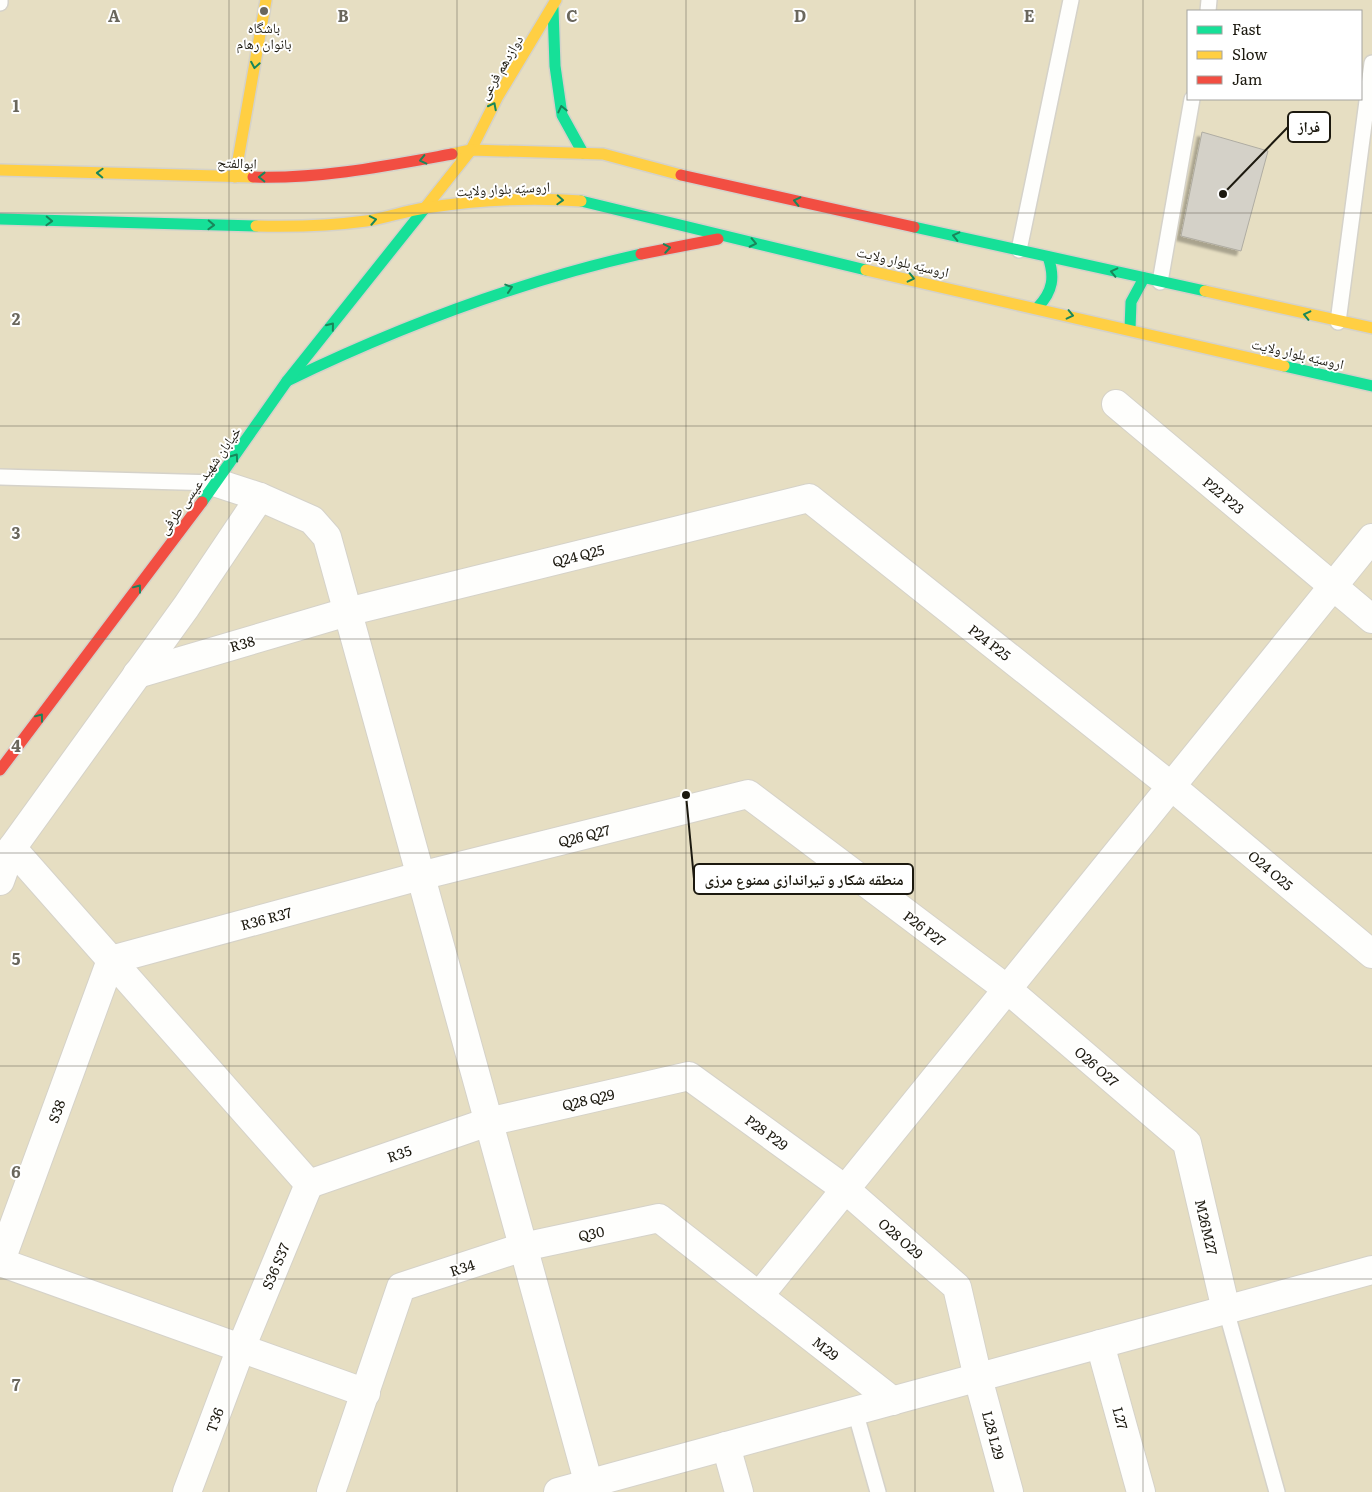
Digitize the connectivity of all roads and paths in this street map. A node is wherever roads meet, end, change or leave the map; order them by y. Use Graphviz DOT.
graph roads {
  1 [pos="266,0"];
  2 [pos="1071,0"];
  3 [pos="555,4"];
  4 [pos="1372,62"];
  5 [pos="1192,100"];
  6 [pos="471,150"];
  7 [pos="583,153"];
  8 [pos="0,170"];
  9 [pos="235,177"];
  10 [pos="425,208"];
  11 [pos="0,219"];
  12 [pos="727,238"];
  13 [pos="1019,250"];
  14 [pos="1048,257"];
  15 [pos="1144,278"];
  16 [pos="1160,282"];
  17 [pos="1038,307"];
  18 [pos="1338,322"];
  19 [pos="1372,328"];
  20 [pos="1130,329"];
  21 [pos="287,381"];
  22 [pos="1372,386"];
  23 [pos="1116,404"];
  24 [pos="0,477"];
  25 [pos="217,483"];
  26 [pos="260,497"];
  27 [pos="809,498"];
  28 [pos="1372,538"];
  29 [pos="1333,586"];
  30 [pos="347,612"];
  31 [pos="1372,619"];
  32 [pos="137,674"];
  33 [pos="0,770"];
  34 [pos="1171,786"];
  35 [pos="748,794"];
  36 [pos="12,848"];
  37 [pos="420,876"];
  38 [pos="0,881"];
  39 [pos="1372,954"];
  40 [pos="111,960"];
  41 [pos="1007,989"];
  42 [pos="689,1076"];
  43 [pos="488,1122"];
  44 [pos="1187,1143"];
  45 [pos="309,1184"];
  46 [pos="845,1188"];
  47 [pos="659,1218"];
  48 [pos="523,1247"];
  49 [pos="0,1262"];
  50 [pos="1372,1270"];
  51 [pos="957,1286"];
  52 [pos="759,1296"];
  53 [pos="1226,1310"];
  54 [pos="1100,1344"];
  55 [pos="241,1348"];
  56 [pos="978,1378"];
  57 [pos="366,1393"];
  58 [pos="894,1401"];
  59 [pos="855,1411"];
  60 [pos="726,1446"];
  61 [pos="590,1488"];
  62 [pos="187,1492"];
  63 [pos="331,1492"];
  64 [pos="558,1492"];
  65 [pos="739,1492"];
  66 [pos="878,1492"];
  67 [pos="1010,1492"];
  68 [pos="1141,1492"];
  69 [pos="1277,1492"];
  1 -- 9 [label="main road, one-way"];
  2 -- 13 [label="lane"];
  6 -- 3 [label="main road, دوازدهم فرعی, one-way"];
  7 -- 3 [label="main road, one-way"];
  4 -- 18 [label="lane"];
  5 -- 16 [label="lane"];
  6 -- 7 [label="main road"];
  6 -- 9 [label="main road, ابوالفتح, one-way"];
  6 -- 10 [label="main road, دوازدهم فرعی"];
  13 -- 7 [label="main road, one-way"];
  9 -- 8 [label="main road, ابوالفتح, one-way"];
  11 -- 10 [label="main road, one-way"];
  10 -- 12 [label="main road, اروسیّه بلوار ولایت, one-way"];
  21 -- 10 [label="main road, خیابان شهید عیسی طرفی, one-way"];
  12 -- 17 [label="main road, اروسیّه بلوار ولایت, one-way"];
  21 -- 12 [label="main road, one-way"];
  13 -- 14 [label="main road"];
  15 -- 14 [label="main road, one-way"];
  14 -- 17 [label="main road"];
  15 -- 16 [label="main road"];
  15 -- 20 [label="main road"];
  18 -- 16 [label="main road, one-way"];
  17 -- 20 [label="main road, اروسیّه بلوار ولایت, one-way"];
  18 -- 19 [label="main road"];
  20 -- 22 [label="main road, اروسیّه بلوار ولایت"];
  25 -- 21 [label="main road, خیابان شهید عیسی طرفی, one-way"];
  23 -- 29 [label="street, P22 P23"];
  24 -- 25 [label="lane"];
  25 -- 26 [label="street"];
  33 -- 25 [label="main road, خیابان شهید عیسی طرفی, one-way"];
  26 -- 30 [label="street"];
  26 -- 32 [label="street"];
  27 -- 30 [label="street, Q24 Q25"];
  27 -- 34 [label="street, P24 P25"];
  28 -- 29 [label="street"];
  29 -- 31 [label="street, P22 P23"];
  29 -- 34 [label="street"];
  30 -- 32 [label="street, R38"];
  30 -- 37 [label="street"];
  32 -- 36 [label="street"];
  34 -- 39 [label="street, O24 O25"];
  34 -- 41 [label="street"];
  35 -- 37 [label="street, Q26 Q27"];
  35 -- 41 [label="street, P26 P27"];
  36 -- 38 [label="street"];
  36 -- 40 [label="street"];
  37 -- 40 [label="street, R36 R37"];
  37 -- 43 [label="street"];
  40 -- 45 [label="street"];
  40 -- 49 [label="street, S38"];
  41 -- 44 [label="street, O26 O27"];
  41 -- 46 [label="street"];
  42 -- 43 [label="street, Q28 Q29"];
  42 -- 46 [label="street, P28 P29"];
  43 -- 45 [label="street, R35"];
  43 -- 48 [label="street"];
  44 -- 53 [label="street, M26M27"];
  45 -- 55 [label="street, S36 S37"];
  46 -- 51 [label="street, O28 O29"];
  46 -- 52 [label="street"];
  47 -- 48 [label="street, Q30"];
  47 -- 52 [label="street, M29"];
  48 -- 57 [label="street, R34"];
  48 -- 61 [label="street"];
  49 -- 55 [label="street"];
  50 -- 53 [label="street"];
  51 -- 56 [label="street, L28 L29"];
  52 -- 58 [label="street, M29"];
  53 -- 54 [label="street"];
  53 -- 69 [label="lane"];
  54 -- 56 [label="street"];
  54 -- 68 [label="street, L27"];
  55 -- 57 [label="street"];
  55 -- 62 [label="street, T36"];
  56 -- 58 [label="street"];
  56 -- 67 [label="street, L28 L29"];
  57 -- 63 [label="street"];
  58 -- 59 [label="street"];
  59 -- 60 [label="street"];
  59 -- 66 [label="lane"];
  60 -- 61 [label="street"];
  60 -- 65 [label="street"];
  61 -- 64 [label="street"];
}
